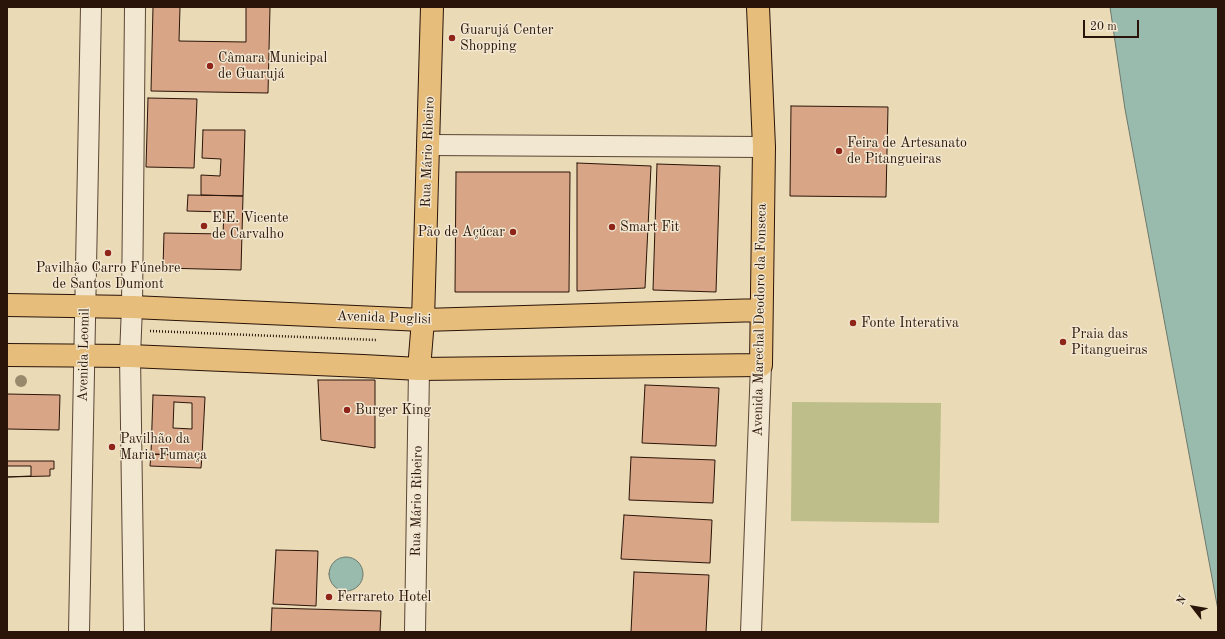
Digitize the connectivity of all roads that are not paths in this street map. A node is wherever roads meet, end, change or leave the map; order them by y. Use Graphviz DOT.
graph roads {
  1 [pos="91,7"];
  2 [pos="135,7"];
  3 [pos="432,7"];
  4 [pos="758,7"];
  5 [pos="428,145"];
  6 [pos="764,147"];
  7 [pos="7,305"];
  8 [pos="85,306"];
  9 [pos="132,307"];
  10 [pos="761,310"];
  11 [pos="423,320"];
  12 [pos="7,355"];
  13 [pos="84,355"];
  14 [pos="130,356"];
  15 [pos="761,365"];
  16 [pos="419,369"];
  17 [pos="79,632"];
  18 [pos="134,632"];
  19 [pos="415,632"];
  20 [pos="751,632"];
  1 -- 8 [label="street, Avenida Leomil"];
  2 -- 9 [label="street"];
  3 -- 5 [label="main road, Rua Mário Ribeiro"];
  4 -- 6 [label="main road, Avenida Marechal Deodoro da Fonseca"];
  5 -- 6 [label="street"];
  5 -- 11 [label="main road, Rua Mário Ribeiro"];
  6 -- 10 [label="main road, Avenida Marechal Deodoro da Fonseca"];
  7 -- 8 [label="main road, Avenida Puglisi"];
  8 -- 9 [label="main road, Avenida Puglisi"];
  8 -- 13 [label="street, Avenida Leomil"];
  9 -- 11 [label="main road, Avenida Puglisi"];
  9 -- 14 [label="street"];
  10 -- 11 [label="main road, Avenida Puglisi"];
  10 -- 15 [label="main road, Avenida Marechal Deodoro da Fonseca"];
  11 -- 16 [label="main road, Rua Mário Ribeiro"];
  12 -- 13 [label="main road"];
  13 -- 14 [label="main road"];
  13 -- 17 [label="street, Avenida Leomil"];
  14 -- 16 [label="main road"];
  14 -- 18 [label="street"];
  15 -- 16 [label="main road"];
  15 -- 20 [label="street, Avenida Marechal Deodoro da Fonseca"];
  16 -- 19 [label="street, Rua Mário Ribeiro"];
}
